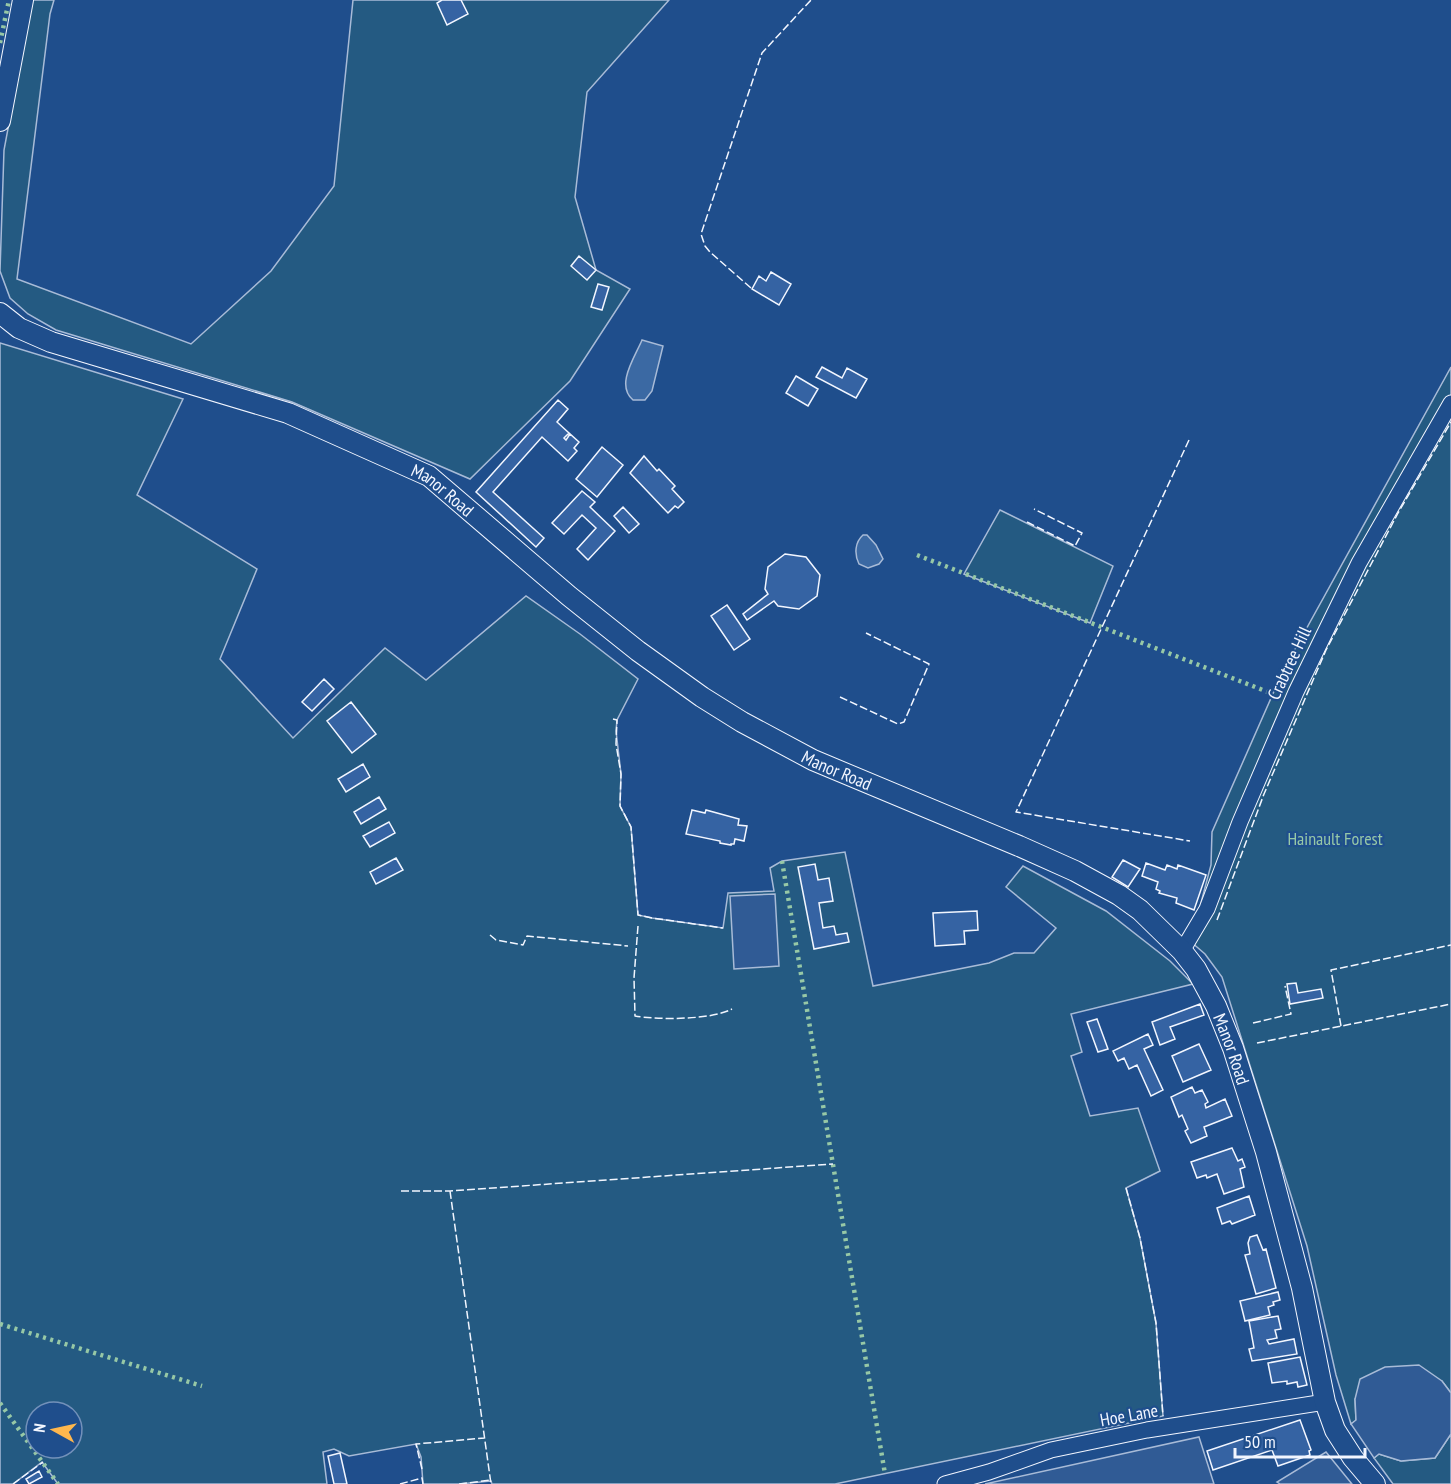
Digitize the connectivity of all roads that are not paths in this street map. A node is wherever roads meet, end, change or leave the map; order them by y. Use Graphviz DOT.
graph roads {
  1 [pos="23,0"];
  2 [pos="0,121"];
  3 [pos="1,315"];
  4 [pos="1451,403"];
  5 [pos="1182,951"];
  6 [pos="1325,1402"];
  7 [pos="945,1484"];
  8 [pos="1375,1484"];
  1 -- 2 [label="street"];
  3 -- 5 [label="street, Manor Road"];
  4 -- 5 [label="street, Crabtree Hill"];
  5 -- 6 [label="street, Manor Road"];
  6 -- 7 [label="street, Hoe Lane"];
  6 -- 8 [label="street, Manor Road"];
}
